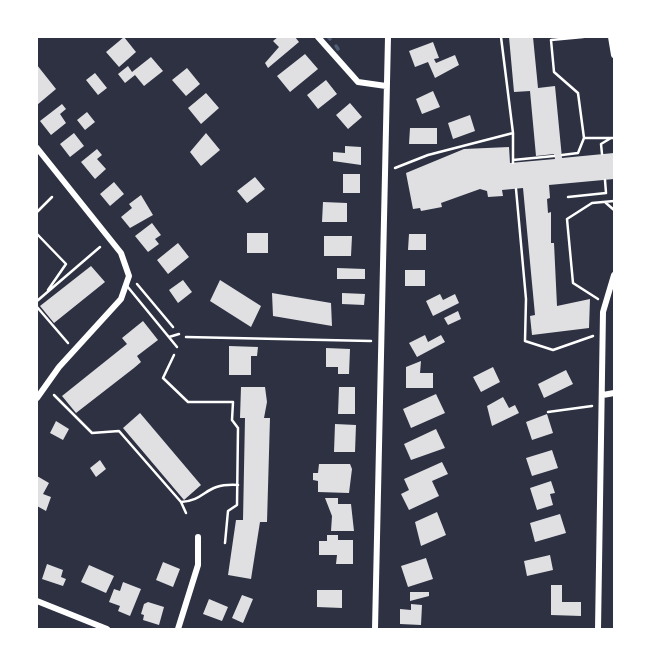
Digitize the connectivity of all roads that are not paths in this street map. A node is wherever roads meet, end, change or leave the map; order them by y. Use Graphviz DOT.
graph roads {
  1 [pos="318,37"];
  2 [pos="388,37"];
  3 [pos="611,37"];
  4 [pos="614,55"];
  5 [pos="386,86"];
  6 [pos="37,148"];
  7 [pos="614,275"];
  8 [pos="127,286"];
  9 [pos="179,334"];
  10 [pos="169,337"];
  11 [pos="177,347"];
  12 [pos="614,393"];
  13 [pos="603,395"];
  14 [pos="37,398"];
  15 [pos="198,537"];
  16 [pos="37,601"];
  17 [pos="107,629"];
  18 [pos="178,629"];
  19 [pos="375,629"];
  20 [pos="598,629"];
  1 -- 5 [label="street"];
  2 -- 5 [label="street"];
  3 -- 4 [label="street"];
  5 -- 19 [label="street"];
  6 -- 8 [label="street"];
  7 -- 13 [label="street"];
  8 -- 10 [label="lane"];
  8 -- 14 [label="street"];
  9 -- 10 [label="lane"];
  10 -- 11 [label="lane"];
  12 -- 13 [label="street"];
  13 -- 20 [label="street"];
  15 -- 18 [label="street"];
  16 -- 17 [label="street"];
}
